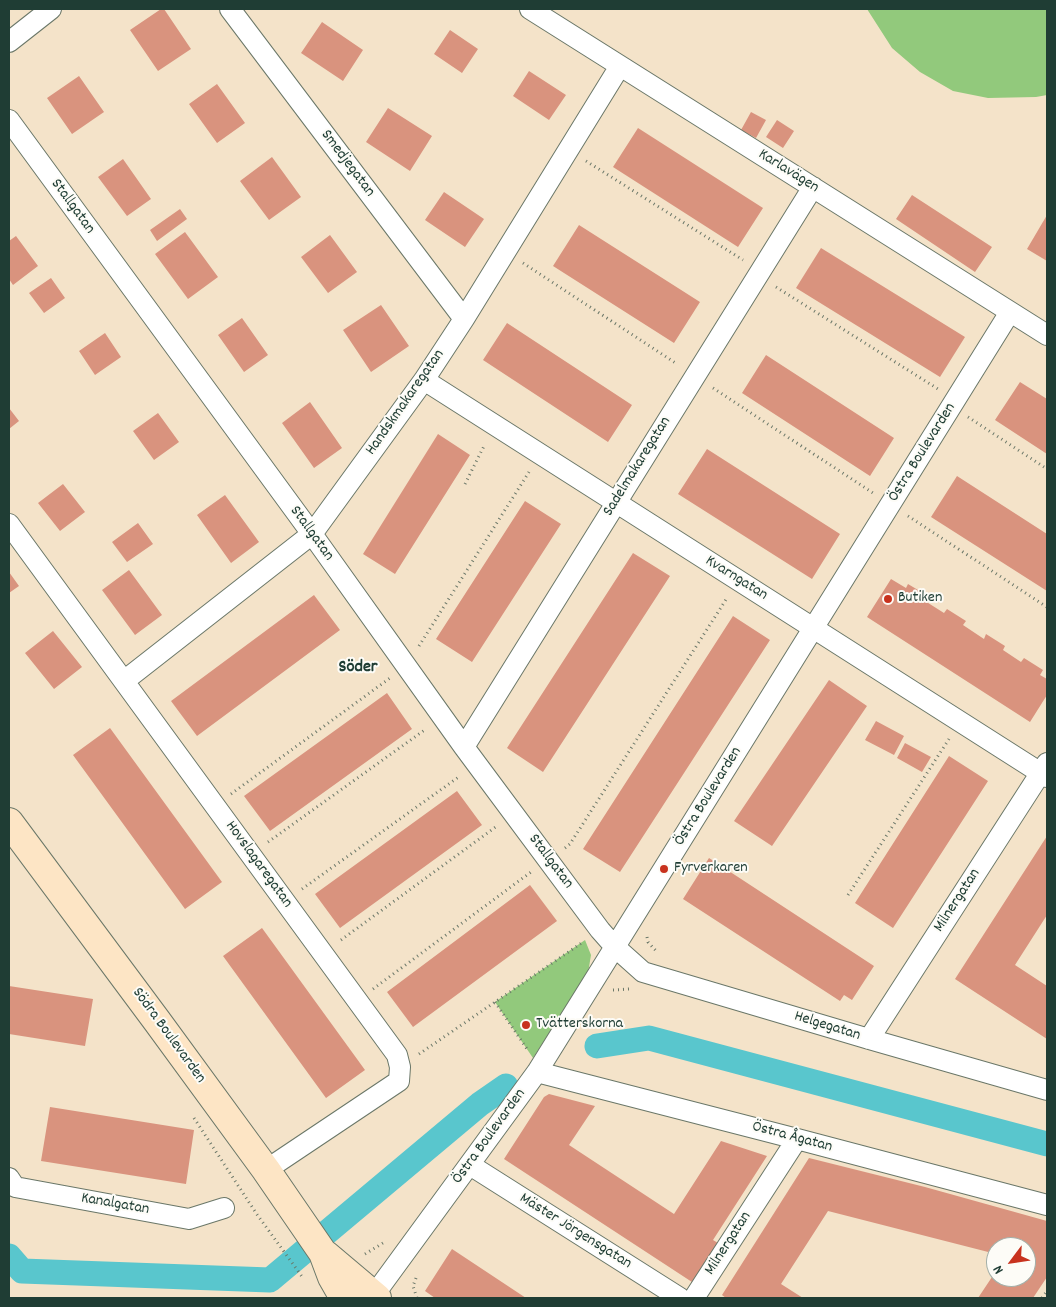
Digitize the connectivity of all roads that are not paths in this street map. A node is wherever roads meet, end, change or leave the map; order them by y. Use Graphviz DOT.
graph roads {
  1 [pos="51,9"];
  2 [pos="230,9"];
  3 [pos="530,9"];
  4 [pos="9,42"];
  5 [pos="620,66"];
  6 [pos="9,120"];
  7 [pos="813,187"];
  8 [pos="1010,312"];
  9 [pos="464,320"];
  10 [pos="1047,335"];
  11 [pos="424,380"];
  12 [pos="616,503"];
  13 [pos="9,524"];
  14 [pos="312,534"];
  15 [pos="814,628"];
  16 [pos="124,682"];
  17 [pos="464,747"];
  18 [pos="1045,771"];
  19 [pos="9,822"];
  20 [pos="616,947"];
  21 [pos="869,1039"];
  22 [pos="537,1072"];
  23 [pos="1047,1090"];
  24 [pos="797,1138"];
  25 [pos="470,1165"];
  26 [pos="266,1170"];
  27 [pos="9,1178"];
  28 [pos="1047,1204"];
  29 [pos="224,1208"];
  30 [pos="323,1253"];
  31 [pos="375,1297"];
  32 [pos="344,1298"];
  33 [pos="680,1298"];
  34 [pos="694,1298"];
  1 -- 4 [label="street"];
  2 -- 9 [label="street, Smedjegatan"];
  3 -- 5 [label="street, Karlavägen"];
  5 -- 7 [label="street, Karlavägen"];
  5 -- 9 [label="street, Handskmakaregatan"];
  6 -- 14 [label="street, Stallgatan"];
  7 -- 8 [label="street, Karlavägen"];
  7 -- 12 [label="street, Sadelmakaregatan"];
  8 -- 10 [label="street, Karlavägen"];
  8 -- 15 [label="street, Östra Boulevarden"];
  9 -- 11 [label="street, Handskmakaregatan"];
  11 -- 12 [label="street, Kvarngatan"];
  11 -- 14 [label="street, Handskmakaregatan"];
  12 -- 15 [label="street, Kvarngatan"];
  12 -- 17 [label="street, Sadelmakaregatan"];
  13 -- 16 [label="street, Hovslagaregatan"];
  14 -- 16 [label="street, Handskmakaregatan"];
  14 -- 17 [label="street, Stallgatan"];
  15 -- 18 [label="street, Kvarngatan"];
  15 -- 20 [label="street, Östra Boulevarden"];
  16 -- 26 [label="street, Hovslagaregatan"];
  17 -- 20 [label="street, Stallgatan"];
  18 -- 21 [label="street, Milnergatan"];
  19 -- 26 [label="main road, Södra Boulevarden"];
  20 -- 21 [label="street, Helgegatan"];
  20 -- 22 [label="street, Östra Boulevarden"];
  21 -- 23 [label="street, Helgegatan"];
  22 -- 24 [label="street, Östra Ågatan"];
  22 -- 25 [label="street, Östra Boulevarden"];
  24 -- 28 [label="street, Östra Ågatan"];
  24 -- 34 [label="street, Milnergatan"];
  25 -- 31 [label="street, Östra Boulevarden"];
  25 -- 33 [label="street, Mäster Jörgensgatan"];
  26 -- 30 [label="main road, Södra Boulevarden"];
  27 -- 29 [label="street, Kanalgatan"];
  30 -- 31 [label="main road, Södra Boulevarden"];
  30 -- 32 [label="main road, Södra Boulevarden"];
}
